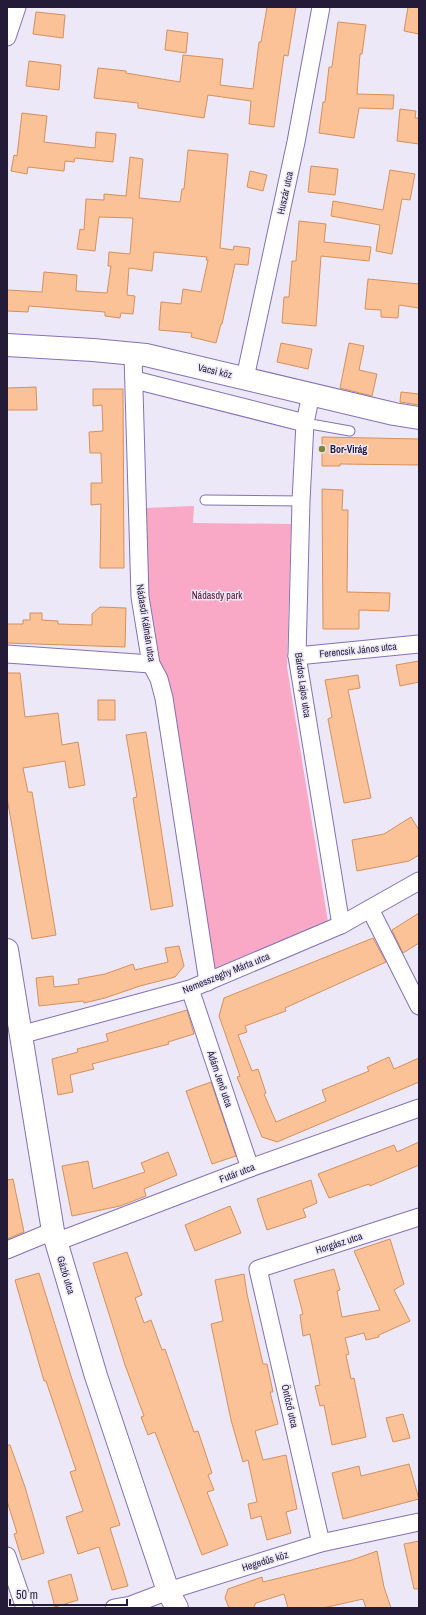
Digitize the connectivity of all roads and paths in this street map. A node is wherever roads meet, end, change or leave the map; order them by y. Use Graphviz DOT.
graph roads {
  1 [pos="17,7"];
  2 [pos="321,7"];
  3 [pos="7,37"];
  4 [pos="7,345"];
  5 [pos="133,355"];
  6 [pos="245,378"];
  7 [pos="135,380"];
  8 [pos="310,394"];
  9 [pos="419,418"];
  10 [pos="305,423"];
  11 [pos="350,431"];
  12 [pos="205,500"];
  13 [pos="301,501"];
  14 [pos="419,644"];
  15 [pos="7,654"];
  16 [pos="297,656"];
  17 [pos="151,664"];
  18 [pos="419,880"];
  19 [pos="370,909"];
  20 [pos="341,925"];
  21 [pos="7,950"];
  22 [pos="208,982"];
  23 [pos="190,989"];
  24 [pos="419,1006"];
  25 [pos="20,1035"];
  26 [pos="419,1108"];
  27 [pos="250,1168"];
  28 [pos="419,1217"];
  29 [pos="54,1237"];
  30 [pos="7,1250"];
  31 [pos="258,1269"];
  32 [pos="419,1522"];
  33 [pos="321,1544"];
  34 [pos="7,1556"];
  35 [pos="173,1599"];
  36 [pos="26,1608"];
  37 [pos="114,1608"];
  1 -- 3 [label="street"];
  2 -- 6 [label="street, Huszár utca"];
  4 -- 5 [label="street, Vacsi köz"];
  5 -- 6 [label="street, Vacsi köz"];
  5 -- 7 [label="street, Nádasdi Kálmán utca"];
  6 -- 8 [label="street, Vacsi köz"];
  7 -- 10 [label="street"];
  7 -- 17 [label="street, Nádasdi Kálmán utca"];
  8 -- 9 [label="street, Vacsi köz"];
  8 -- 10 [label="street, Bárdos Lajos utca"];
  10 -- 11 [label="lane"];
  10 -- 13 [label="street, Bárdos Lajos utca"];
  12 -- 13 [label="lane"];
  13 -- 16 [label="street, Bárdos Lajos utca"];
  14 -- 16 [label="street, Ferencsik János utca"];
  15 -- 17 [label="street"];
  16 -- 20 [label="street, Bárdos Lajos utca"];
  17 -- 22 [label="street, Nádasdi Kálmán utca"];
  18 -- 19 [label="street, Nemesszeghy Márta utca"];
  19 -- 20 [label="street, Nemesszeghy Márta utca"];
  19 -- 24 [label="street"];
  20 -- 22 [label="street, Nemesszeghy Márta utca"];
  21 -- 25 [label="street, Gázló utca"];
  22 -- 23 [label="street, Nemesszeghy Márta utca"];
  23 -- 25 [label="street, Nemesszeghy Márta utca"];
  23 -- 27 [label="street, Ádám Jenő utca"];
  25 -- 29 [label="street, Gázló utca"];
  26 -- 27 [label="street, Futár utca"];
  27 -- 29 [label="street, Futár utca"];
  28 -- 31 [label="street, Horgász utca"];
  29 -- 30 [label="street, Futár utca"];
  29 -- 35 [label="street, Gázló utca"];
  31 -- 33 [label="street, Öntöző utca"];
  32 -- 33 [label="street, Hegedűs köz"];
  33 -- 35 [label="street, Hegedűs köz"];
  34 -- 36 [label="street"];
  35 -- 37 [label="street, Hegedűs köz"];
}
